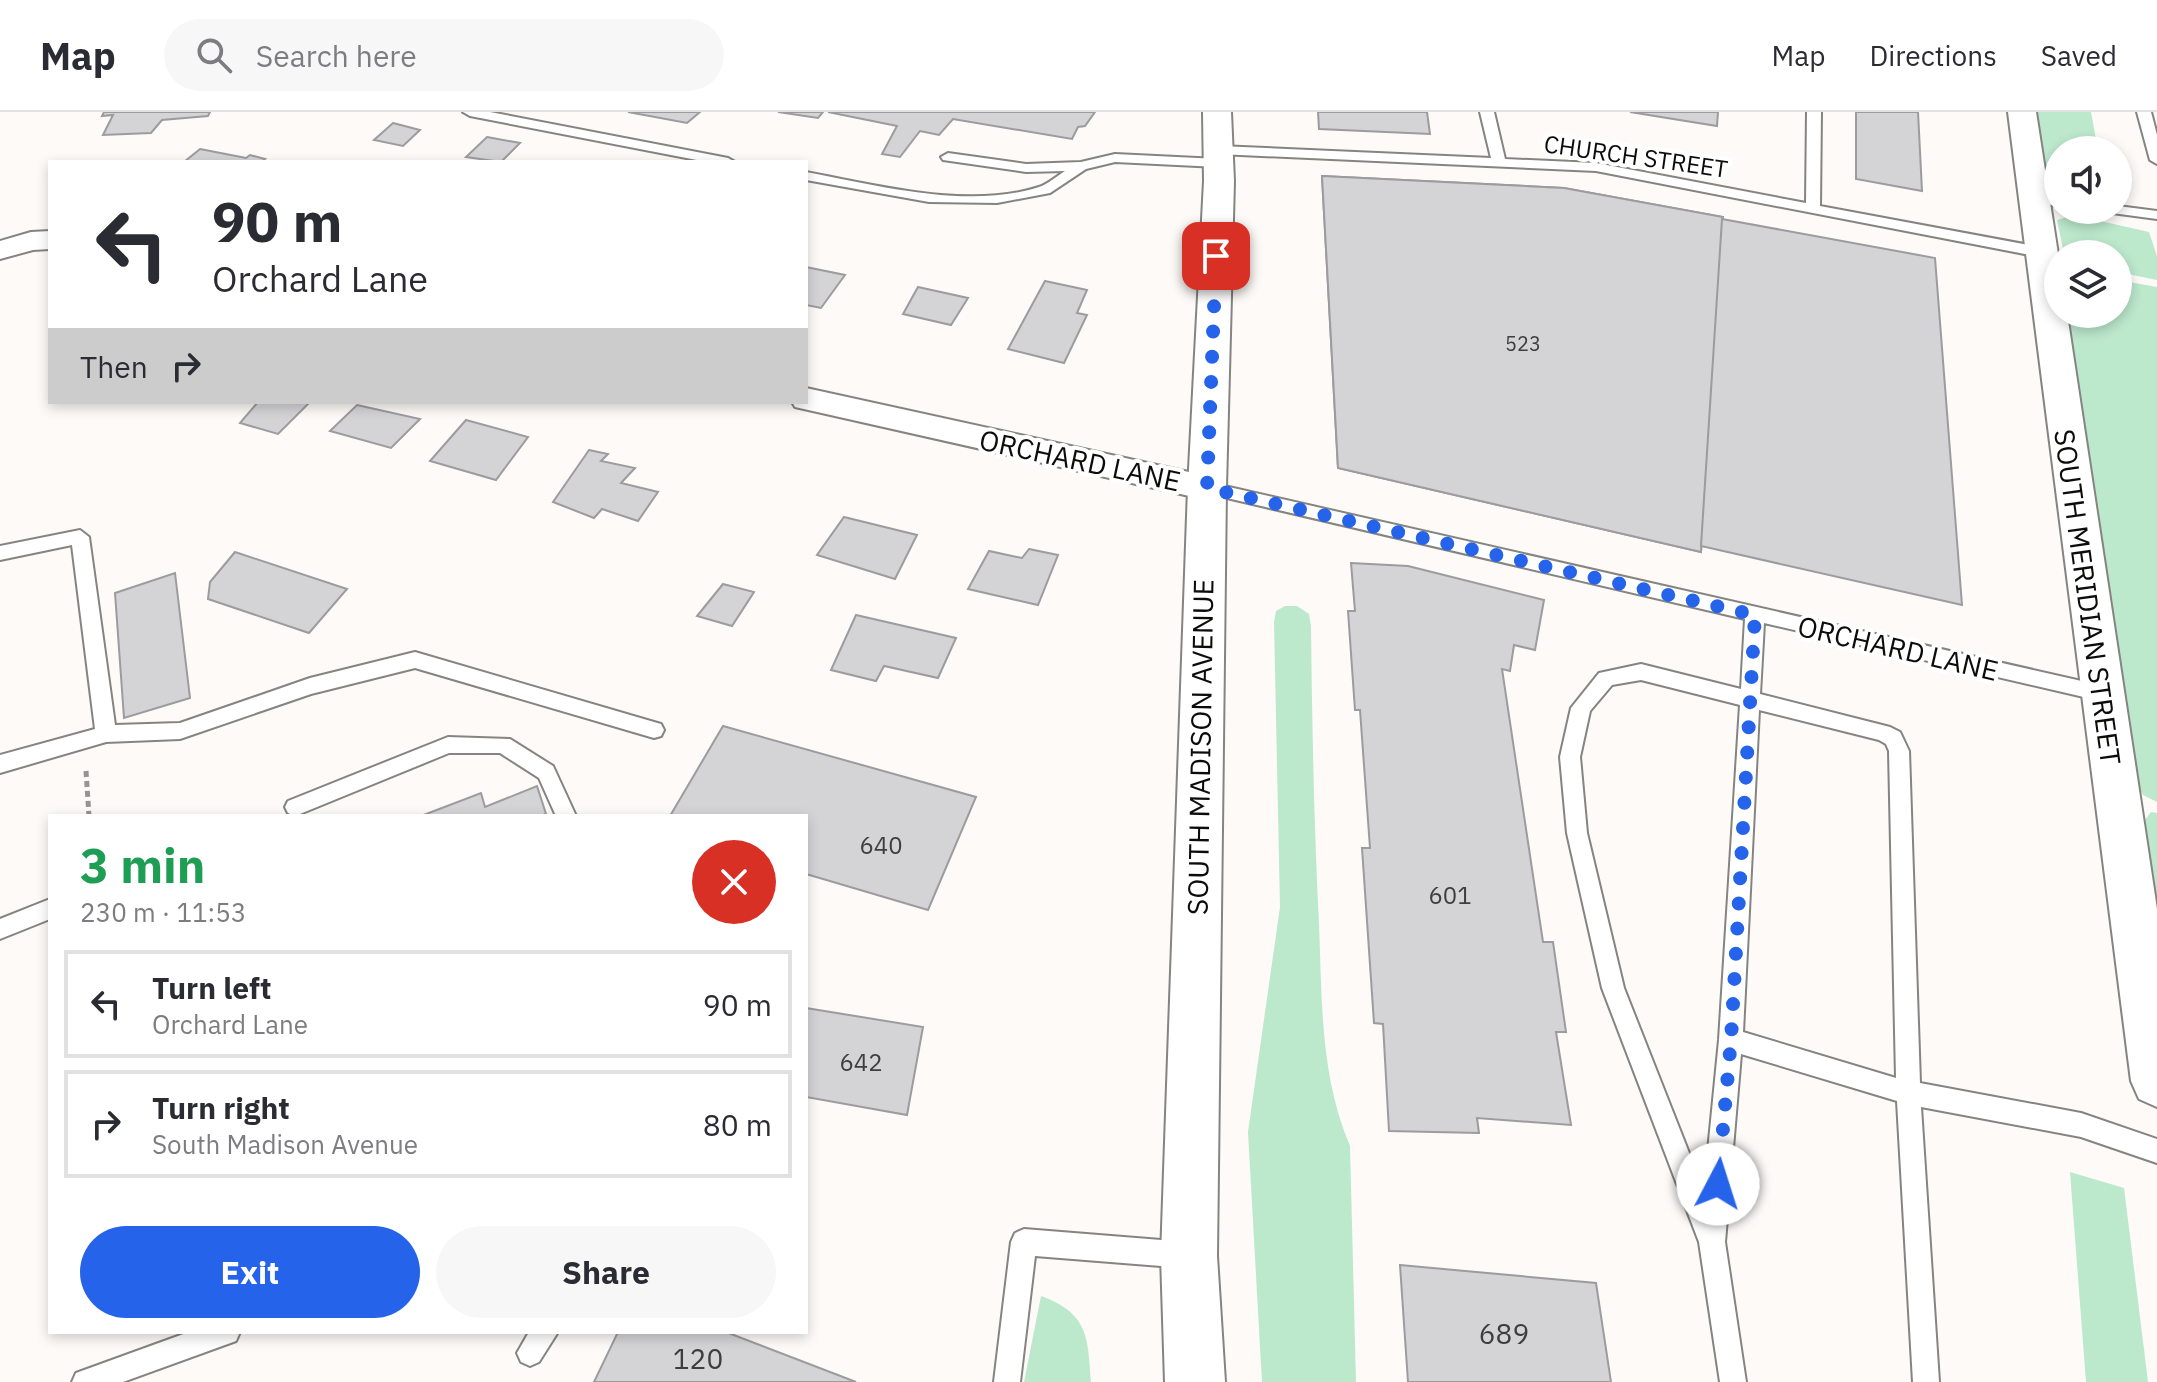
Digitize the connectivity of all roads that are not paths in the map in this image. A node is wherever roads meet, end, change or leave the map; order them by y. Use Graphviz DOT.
graph roads {
  1 [pos="470,112"];
  2 [pos="1217,112"];
  3 [pos="1487,112"];
  4 [pos="1814,112"];
  5 [pos="2022,112"];
  6 [pos="2144,112"];
  7 [pos="519,116"];
  8 [pos="1219,156"];
  9 [pos="948,157"];
  10 [pos="718,160"];
  11 [pos="2157,160"];
  12 [pos="1499,161"];
  13 [pos="1081,166"];
  14 [pos="808,176"];
  15 [pos="2044,193"];
  16 [pos="1813,206"];
  17 [pos="2132,212"];
  18 [pos="2157,215"];
  19 [pos="2044,217"];
  20 [pos="48,240"];
  21 [pos="0,250"];
  22 [pos="2040,252"];
  23 [pos="808,399"];
  24 [pos="1207,488"];
  25 [pos="0,553"];
  26 [pos="1755,615"];
  27 [pos="2101,693"];
  28 [pos="1750,702"];
  29 [pos="654,730"];
  30 [pos="106,734"];
  31 [pos="0,764"];
  32 [pos="295,807"];
  33 [pos="565,814"];
  34 [pos="48,910"];
  35 [pos="0,929"];
  36 [pos="1731,1040"];
  37 [pos="2157,1081"];
  38 [pos="1908,1093"];
  39 [pos="2157,1151"];
  40 [pos="1712,1242"];
  41 [pos="1189,1256"];
  42 [pos="221,1334"];
  43 [pos="85,1382"];
  44 [pos="1007,1382"];
  45 [pos="1195,1382"];
  46 [pos="1733,1382"];
  47 [pos="1926,1382"];
  1 -- 7 [label="lane"];
  2 -- 8 [label="main road, SOUTH MADISON AVENUE"];
  3 -- 12 [label="lane"];
  4 -- 16 [label="lane"];
  5 -- 15 [label="main road, SOUTH MERIDIAN STREET"];
  6 -- 11 [label="lane"];
  7 -- 10 [label="lane"];
  8 -- 12 [label="lane, CHURCH STREET"];
  8 -- 13 [label="lane, CHURCH STREET"];
  8 -- 24 [label="main road, SOUTH MADISON AVENUE"];
  9 -- 13 [label="lane"];
  12 -- 16 [label="lane, CHURCH STREET"];
  13 -- 14 [label="lane"];
  16 -- 22 [label="lane, CHURCH STREET"];
  17 -- 18 [label="lane"];
  19 -- 22 [label="main road, SOUTH MERIDIAN STREET"];
  20 -- 21 [label="street"];
  22 -- 27 [label="main road, SOUTH MERIDIAN STREET"];
  23 -- 24 [label="street, ORCHARD LANE"];
  24 -- 26 [label="lane, ORCHARD LANE"];
  24 -- 41 [label="main road, SOUTH MADISON AVENUE"];
  25 -- 30 [label="lane"];
  26 -- 27 [label="lane, ORCHARD LANE"];
  26 -- 28 [label="lane"];
  27 -- 37 [label="main road, SOUTH MERIDIAN STREET"];
  28 -- 36 [label="lane"];
  28 -- 38 [label="lane"];
  28 -- 40 [label="lane"];
  29 -- 30 [label="lane"];
  30 -- 31 [label="lane"];
  32 -- 33 [label="lane"];
  34 -- 35 [label="lane"];
  36 -- 38 [label="lane"];
  36 -- 40 [label="lane"];
  38 -- 39 [label="lane"];
  38 -- 47 [label="lane"];
  40 -- 46 [label="lane"];
  41 -- 44 [label="lane"];
  41 -- 45 [label="main road, SOUTH MADISON AVENUE"];
  42 -- 43 [label="lane"];
}
